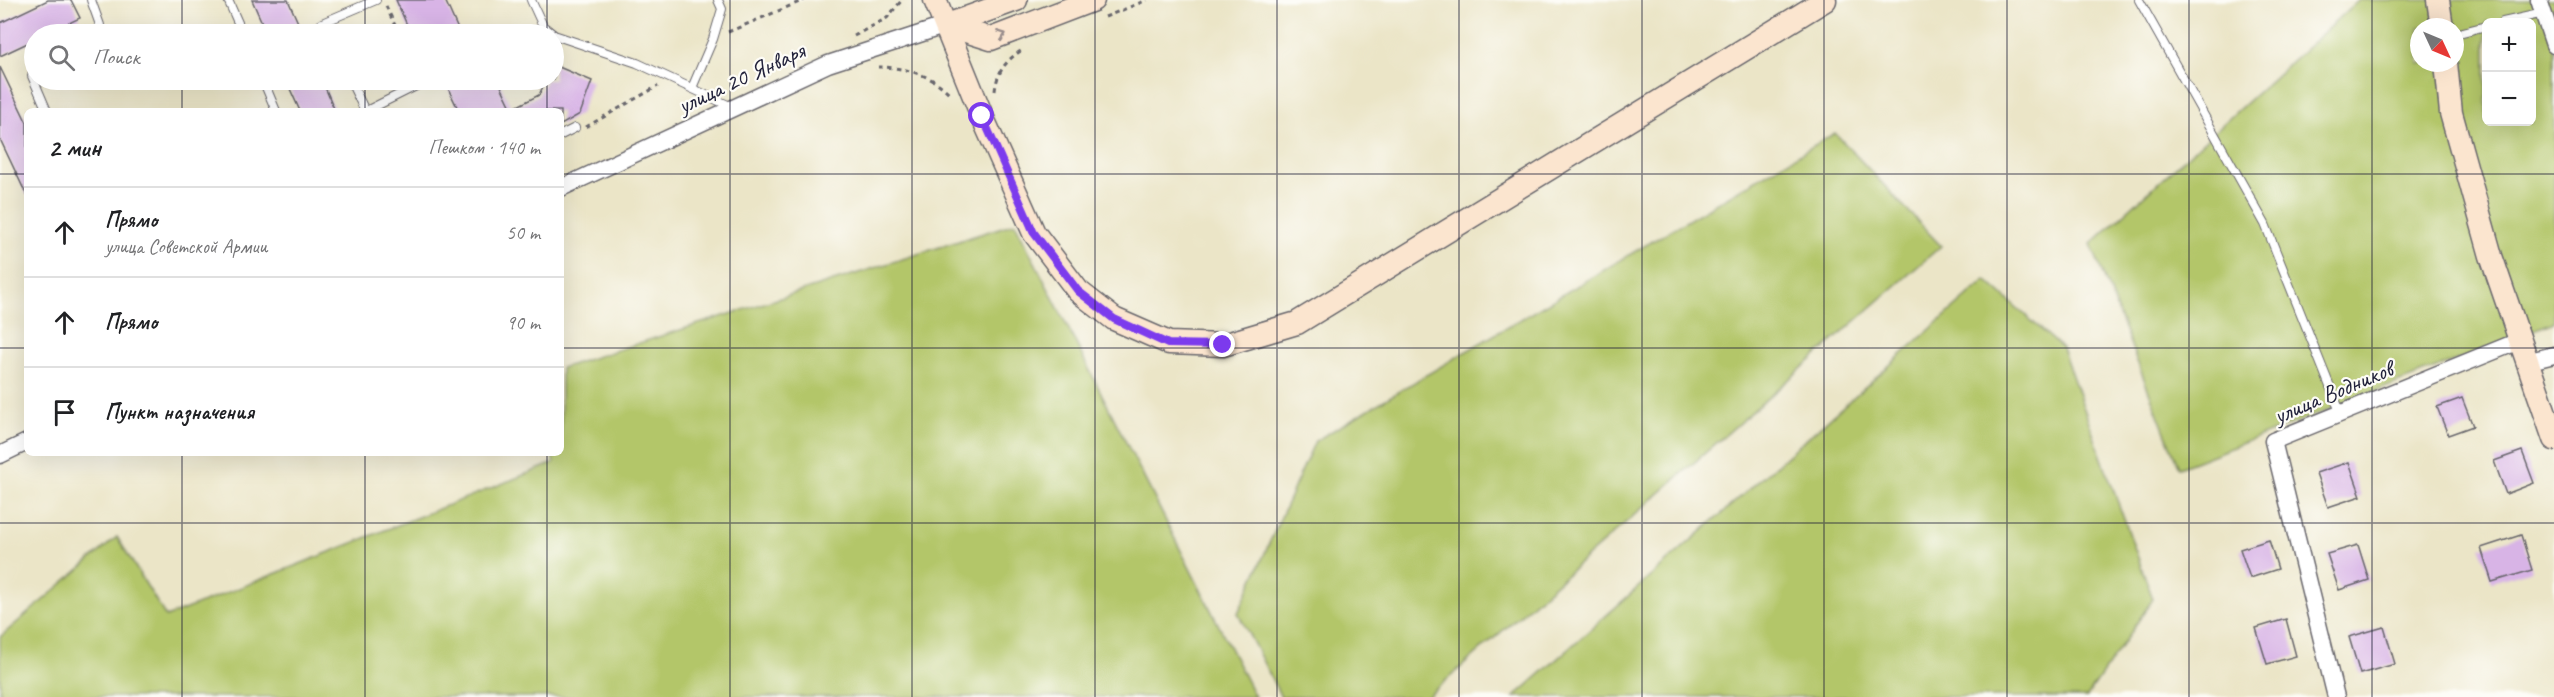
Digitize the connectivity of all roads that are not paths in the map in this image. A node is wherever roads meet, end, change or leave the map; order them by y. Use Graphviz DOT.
graph roads {
  1 [pos="91,0"];
  2 [pos="228,0"];
  3 [pos="376,0"];
  4 [pos="531,0"];
  5 [pos="718,0"];
  6 [pos="935,0"];
  7 [pos="1016,0"];
  8 [pos="1093,0"];
  9 [pos="1825,0"];
  10 [pos="2139,0"];
  11 [pos="2438,0"];
  12 [pos="2542,7"];
  13 [pos="2441,18"];
  14 [pos="2514,18"];
  15 [pos="100,24"];
  16 [pos="239,24"];
  17 [pos="322,24"];
  18 [pos="542,24"];
  19 [pos="946,25"];
  20 [pos="2482,27"];
  21 [pos="2464,32"];
  22 [pos="564,39"];
  23 [pos="2554,45"];
  24 [pos="2447,72"];
  25 [pos="692,88"];
  26 [pos="38,90"];
  27 [pos="267,90"];
  28 [pos="355,90"];
  29 [pos="408,90"];
  30 [pos="732,107"];
  31 [pos="46,108"];
  32 [pos="275,108"];
  33 [pos="364,108"];
  34 [pos="372,108"];
  35 [pos="575,128"];
  36 [pos="564,134"];
  37 [pos="564,187"];
  38 [pos="2522,352"];
  39 [pos="2554,355"];
  40 [pos="2341,414"];
  41 [pos="2554,439"];
  42 [pos="24,443"];
  43 [pos="0,455"];
  44 [pos="2336,697"];
  1 -- 15 [label="lane"];
  2 -- 16 [label="lane"];
  3 -- 17 [label="lane"];
  4 -- 18 [label="lane"];
  5 -- 25 [label="lane"];
  6 -- 19 [label="street"];
  7 -- 19 [label="street"];
  19 -- 8 [label="street, one-way"];
  9 -- 19 [label="street"];
  10 -- 40 [label="lane"];
  11 -- 13 [label="street"];
  12 -- 14 [label="lane"];
  12 -- 23 [label="street"];
  19 -- 30 [label="street, улица 20 Января"];
  20 -- 21 [label="lane"];
  22 -- 25 [label="lane"];
  24 -- 38 [label="street"];
  25 -- 30 [label="lane"];
  26 -- 31 [label="lane"];
  27 -- 32 [label="lane"];
  28 -- 33 [label="lane"];
  29 -- 34 [label="lane"];
  30 -- 37 [label="street, улица 20 Января"];
  35 -- 36 [label="lane"];
  38 -- 39 [label="street, улица Водников"];
  38 -- 40 [label="street, улица Водников"];
  38 -- 41 [label="street"];
  40 -- 44 [label="street, улица Водников"];
  42 -- 43 [label="street"];
}
